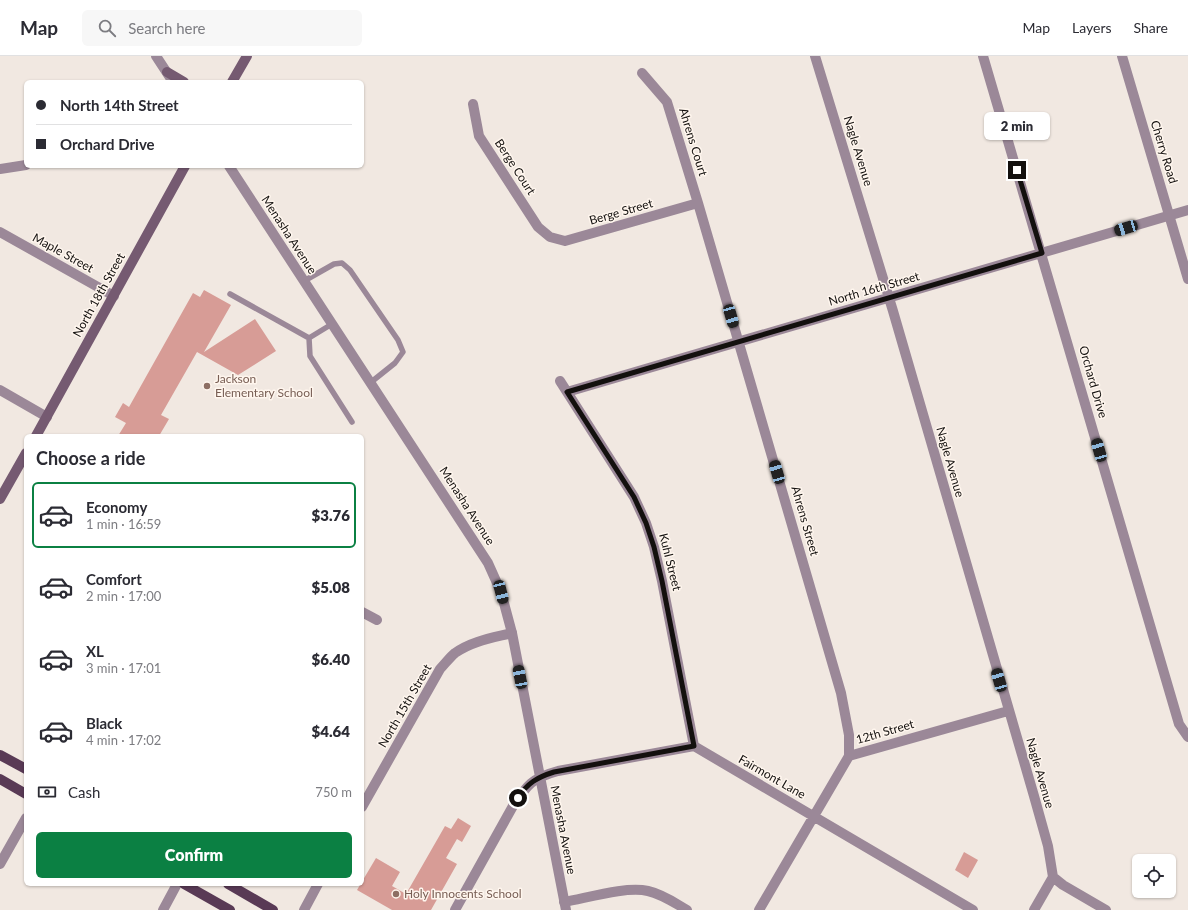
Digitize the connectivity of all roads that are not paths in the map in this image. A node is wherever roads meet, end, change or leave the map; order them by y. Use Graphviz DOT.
graph roads {
  1 [pos="156,56"];
  2 [pos="247,56"];
  3 [pos="815,56"];
  4 [pos="983,56"];
  5 [pos="1122,56"];
  6 [pos="238,71"];
  7 [pos="167,72"];
  8 [pos="642,73"];
  9 [pos="173,80"];
  10 [pos="181,80"];
  11 [pos="226,80"];
  12 [pos="233,80"];
  13 [pos="473,104"];
  14 [pos="24,165"];
  15 [pos="184,168"];
  16 [pos="229,168"];
  17 [pos="0,170"];
  18 [pos="698,203"];
  19 [pos="1188,210"];
  20 [pos="1169,215"];
  21 [pos="0,232"];
  22 [pos="550,237"];
  23 [pos="1042,253"];
  24 [pos="1188,279"];
  25 [pos="304,281"];
  26 [pos="230,294"];
  27 [pos="114,296"];
  28 [pos="889,298"];
  29 [pos="332,324"];
  30 [pos="309,338"];
  31 [pos="739,341"];
  32 [pos="560,381"];
  33 [pos="370,383"];
  34 [pos="0,390"];
  35 [pos="567,392"];
  36 [pos="47,416"];
  37 [pos="352,422"];
  38 [pos="37,434"];
  39 [pos="24,457"];
  40 [pos="0,499"];
  41 [pos="364,613"];
  42 [pos="377,620"];
  43 [pos="512,633"];
  44 [pos="1008,711"];
  45 [pos="1188,737"];
  46 [pos="694,746"];
  47 [pos="0,755"];
  48 [pos="849,756"];
  49 [pos="24,768"];
  50 [pos="540,777"];
  51 [pos="0,779"];
  52 [pos="24,793"];
  53 [pos="364,803"];
  54 [pos="814,816"];
  55 [pos="24,822"];
  56 [pos="0,864"];
  57 [pos="1053,876"];
  58 [pos="176,886"];
  59 [pos="188,886"];
  60 [pos="231,886"];
  61 [pos="317,886"];
  62 [pos="565,906"];
  63 [pos="163,910"];
  64 [pos="230,910"];
  65 [pos="273,910"];
  66 [pos="304,910"];
  67 [pos="455,910"];
  68 [pos="687,910"];
  69 [pos="759,910"];
  70 [pos="973,910"];
  71 [pos="1034,910"];
  72 [pos="1106,910"];
  1 -- 7 [label="street"];
  2 -- 6 [label="main road"];
  3 -- 28 [label="street, Nagle Avenue"];
  4 -- 23 [label="street, Orchard Drive"];
  5 -- 20 [label="street, Cherry Road"];
  6 -- 11 [label="main road"];
  6 -- 12 [label="main road"];
  7 -- 9 [label="street"];
  7 -- 10 [label="main road"];
  8 -- 18 [label="street, Ahrens Court"];
  13 -- 22 [label="street, Berge Court"];
  14 -- 17 [label="street"];
  15 -- 27 [label="main road, North 18th Street"];
  16 -- 25 [label="street, Menasha Avenue"];
  18 -- 22 [label="street, Berge Street"];
  18 -- 31 [label="street, Ahrens Street"];
  19 -- 20 [label="street, North 16th Street"];
  20 -- 23 [label="street, North 16th Street"];
  20 -- 24 [label="street, Cherry Road"];
  21 -- 27 [label="street, Maple Street"];
  23 -- 28 [label="street, North 16th Street"];
  23 -- 45 [label="street, Orchard Drive"];
  25 -- 29 [label="street, Menasha Avenue"];
  25 -- 33 [label="lane"];
  26 -- 30 [label="lane"];
  27 -- 36 [label="main road, North 18th Street"];
  28 -- 31 [label="street, North 16th Street"];
  28 -- 44 [label="street, Nagle Avenue"];
  29 -- 30 [label="lane"];
  29 -- 33 [label="street, Menasha Avenue"];
  30 -- 37 [label="lane"];
  31 -- 35 [label="street, North 16th Street"];
  31 -- 48 [label="street, Ahrens Street"];
  32 -- 35 [label="street, Kuhl Street"];
  33 -- 43 [label="street, Menasha Avenue"];
  34 -- 36 [label="street"];
  35 -- 46 [label="street, Kuhl Street"];
  36 -- 38 [label="main road, North 18th Street"];
  39 -- 40 [label="main road"];
  41 -- 42 [label="street"];
  43 -- 50 [label="street, Menasha Avenue"];
  43 -- 53 [label="street, North 15th Street"];
  44 -- 48 [label="street, 12th Street"];
  44 -- 57 [label="street, Nagle Avenue"];
  46 -- 50 [label="street"];
  46 -- 54 [label="street, Fairmont Lane"];
  47 -- 49 [label="main road"];
  48 -- 54 [label="street, 12th Street"];
  50 -- 62 [label="street, Menasha Avenue"];
  50 -- 67 [label="street"];
  51 -- 52 [label="main road"];
  54 -- 69 [label="street, 12th Street"];
  54 -- 70 [label="street, Fairmont Lane"];
  55 -- 56 [label="street"];
  57 -- 71 [label="street"];
  57 -- 72 [label="street"];
  58 -- 63 [label="street"];
  59 -- 64 [label="main road"];
  60 -- 65 [label="main road"];
  61 -- 66 [label="street"];
  62 -- 68 [label="street"];
}
